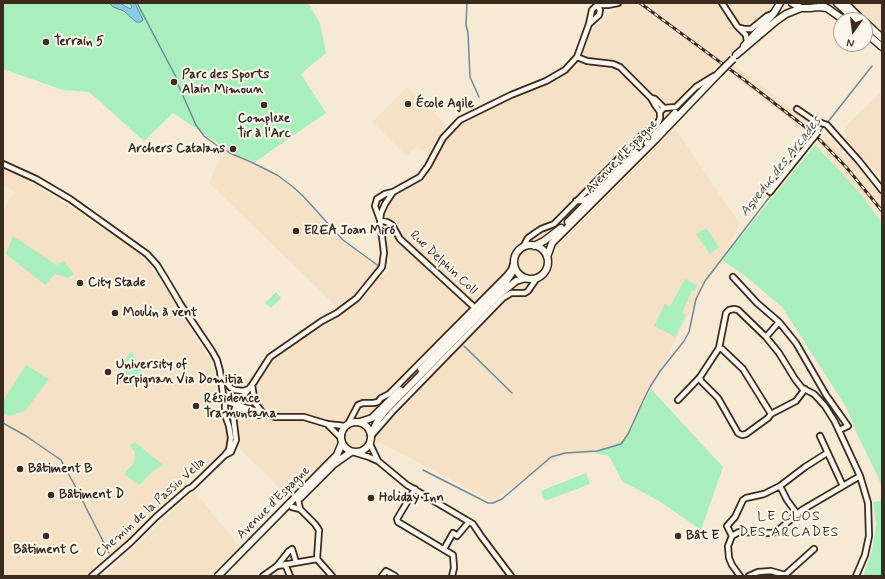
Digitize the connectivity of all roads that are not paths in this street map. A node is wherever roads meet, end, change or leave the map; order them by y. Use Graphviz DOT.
graph roads {
  1 [pos="618,3"];
  2 [pos="722,3"];
  3 [pos="780,3"];
  4 [pos="792,3"];
  5 [pos="824,3"];
  6 [pos="832,3"];
  7 [pos="836,3"];
  8 [pos="845,3"];
  9 [pos="597,5"];
  10 [pos="818,6"];
  11 [pos="801,8"];
  12 [pos="834,12"];
  13 [pos="843,12"];
  14 [pos="847,12"];
  15 [pos="854,12"];
  16 [pos="774,13"];
  17 [pos="589,24"];
  18 [pos="737,26"];
  19 [pos="873,30"];
  20 [pos="873,35"];
  21 [pos="882,38"];
  22 [pos="873,39"];
  23 [pos="747,42"];
  24 [pos="882,43"];
  25 [pos="873,44"];
  26 [pos="882,47"];
  27 [pos="882,52"];
  28 [pos="577,57"];
  29 [pos="734,57"];
  30 [pos="717,74"];
  31 [pos="651,98"];
  32 [pos="664,108"];
  33 [pos="797,109"];
  34 [pos="660,112"];
  35 [pos="823,123"];
  36 [pos="3,164"];
  37 [pos="603,186"];
  38 [pos="882,190"];
  39 [pos="393,192"];
  40 [pos="770,192"];
  41 [pos="576,201"];
  42 [pos="380,220"];
  43 [pos="535,232"];
  44 [pos="532,246"];
  45 [pos="524,247"];
  46 [pos="547,257"];
  47 [pos="515,265"];
  48 [pos="733,277"];
  49 [pos="526,278"];
  50 [pos="537,278"];
  51 [pos="474,308"];
  52 [pos="779,322"];
  53 [pos="766,337"];
  54 [pos="719,348"];
  55 [pos="221,377"];
  56 [pos="700,377"];
  57 [pos="250,387"];
  58 [pos="806,389"];
  59 [pos="678,400"];
  60 [pos="225,401"];
  61 [pos="236,405"];
  62 [pos="262,413"];
  63 [pos="354,414"];
  64 [pos="771,414"];
  65 [pos="359,422"];
  66 [pos="327,424"];
  67 [pos="347,425"];
  68 [pos="838,430"];
  69 [pos="371,435"];
  70 [pos="820,436"];
  71 [pos="341,440"];
  72 [pos="370,444"];
  73 [pos="354,452"];
  74 [pos="827,453"];
  75 [pos="225,455"];
  76 [pos="378,461"];
  77 [pos="860,476"];
  78 [pos="780,486"];
  79 [pos="842,486"];
  80 [pos="415,489"];
  81 [pos="298,500"];
  82 [pos="292,506"];
  83 [pos="300,509"];
  84 [pos="798,515"];
  85 [pos="462,517"];
  86 [pos="468,523"];
  87 [pos="480,536"];
  88 [pos="732,536"];
  89 [pos="444,549"];
  90 [pos="814,549"];
  91 [pos="317,559"];
  92 [pos="296,562"];
  93 [pos="285,564"];
  94 [pos="277,566"];
  95 [pos="96,575"];
  96 [pos="218,576"];
  97 [pos="223,576"];
  98 [pos="263,576"];
  99 [pos="290,576"];
  100 [pos="332,576"];
  101 [pos="382,576"];
  102 [pos="395,576"];
  103 [pos="452,576"];
  104 [pos="511,576"];
  105 [pos="740,576"];
  106 [pos="749,576"];
  107 [pos="856,576"];
  1 -- 9 [label="street"];
  2 -- 18 [label="street"];
  3 -- 16 [label="main road, Avenue d'Espagne"];
  4 -- 11 [label="main road"];
  5 -- 10 [label="main road"];
  6 -- 13 [label="main road"];
  7 -- 14 [label="main road"];
  8 -- 15 [label="main road"];
  9 -- 17 [label="street"];
  9 -- 17 [label="street"];
  10 -- 11 [label="main road, Avenue d'Espagne"];
  10 -- 12 [label="main road"];
  11 -- 29 [label="main road, Avenue d'Espagne"];
  16 -- 18 [label="street"];
  16 -- 23 [label="main road, Avenue d'Espagne"];
  17 -- 28 [label="street"];
  18 -- 23 [label="street"];
  19 -- 21 [label="main road"];
  20 -- 24 [label="main road"];
  22 -- 26 [label="main road"];
  23 -- 29 [label="main road, Avenue d'Espagne"];
  25 -- 27 [label="main road"];
  28 -- 31 [label="street"];
  28 -- 39 [label="street"];
  29 -- 30 [label="main road, Avenue d'Espagne, bridge"];
  30 -- 32 [label="street, Avenue d'Espagne"];
  30 -- 37 [label="main road, Avenue d'Espagne"];
  30 -- 46 [label="main road, Avenue d'Espagne"];
  31 -- 32 [label="street"];
  31 -- 34 [label="street"];
  32 -- 34 [label="street, Avenue d'Espagne"];
  33 -- 35 [label="street"];
  34 -- 41 [label="street, Avenue d'Espagne"];
  35 -- 38 [label="street"];
  35 -- 40 [label="street, bridge"];
  36 -- 55 [label="street, Chemin de la Passio Vella"];
  37 -- 41 [label="street"];
  37 -- 44 [label="main road, Avenue d'Espagne"];
  39 -- 42 [label="street"];
  39 -- 42 [label="street"];
  41 -- 43 [label="street, Avenue d'Espagne"];
  42 -- 51 [label="street, Rue Delphin Coll"];
  42 -- 57 [label="street"];
  43 -- 44 [label="street"];
  43 -- 45 [label="street"];
  44 -- 45 [label="main road"];
  44 -- 46 [label="main road"];
  45 -- 47 [label="main road"];
  46 -- 50 [label="main road"];
  47 -- 49 [label="main road"];
  47 -- 51 [label="street"];
  47 -- 65 [label="main road"];
  48 -- 52 [label="street"];
  49 -- 50 [label="main road"];
  49 -- 69 [label="main road"];
  50 -- 69 [label="street"];
  51 -- 63 [label="street"];
  52 -- 53 [label="street"];
  52 -- 68 [label="street"];
  53 -- 54 [label="street"];
  53 -- 58 [label="street"];
  54 -- 56 [label="street"];
  54 -- 64 [label="street"];
  55 -- 57 [label="street"];
  55 -- 60 [label="street, Chemin de la Passio Vella"];
  56 -- 59 [label="street"];
  56 -- 64 [label="street"];
  57 -- 61 [label="street"];
  57 -- 62 [label="street"];
  58 -- 64 [label="street"];
  58 -- 68 [label="street"];
  60 -- 61 [label="street"];
  60 -- 75 [label="street, Chemin de la Passio Vella"];
  61 -- 62 [label="street"];
  61 -- 75 [label="street, Chemin de la Passio Vella"];
  62 -- 66 [label="street"];
  63 -- 65 [label="street"];
  63 -- 67 [label="street"];
  65 -- 67 [label="main road"];
  65 -- 69 [label="main road"];
  66 -- 67 [label="street"];
  66 -- 71 [label="street"];
  67 -- 71 [label="main road"];
  68 -- 77 [label="street"];
  69 -- 72 [label="main road"];
  70 -- 74 [label="street"];
  71 -- 73 [label="main road"];
  71 -- 96 [label="main road, Avenue d'Espagne"];
  72 -- 73 [label="main road"];
  72 -- 76 [label="street"];
  73 -- 76 [label="street"];
  73 -- 81 [label="main road, Avenue d'Espagne"];
  74 -- 78 [label="street"];
  74 -- 79 [label="street"];
  75 -- 95 [label="street, Chemin de la Passio Vella"];
  76 -- 80 [label="street"];
  77 -- 79 [label="street"];
  77 -- 107 [label="street"];
  78 -- 84 [label="street"];
  78 -- 88 [label="street"];
  79 -- 84 [label="street"];
  80 -- 85 [label="street"];
  80 -- 89 [label="street"];
  81 -- 82 [label="main road, Avenue d'Espagne"];
  81 -- 83 [label="street"];
  82 -- 83 [label="street"];
  82 -- 97 [label="main road, Avenue d'Espagne"];
  83 -- 91 [label="street"];
  84 -- 88 [label="street"];
  85 -- 86 [label="street"];
  85 -- 87 [label="street"];
  86 -- 87 [label="street"];
  86 -- 89 [label="street"];
  87 -- 104 [label="street"];
  88 -- 105 [label="street"];
  89 -- 103 [label="street"];
  90 -- 106 [label="street"];
  91 -- 92 [label="street"];
  91 -- 100 [label="street"];
  92 -- 93 [label="street"];
  92 -- 94 [label="street"];
  93 -- 94 [label="street"];
  93 -- 99 [label="street"];
  94 -- 98 [label="street"];
  101 -- 102 [label="street"];
}
